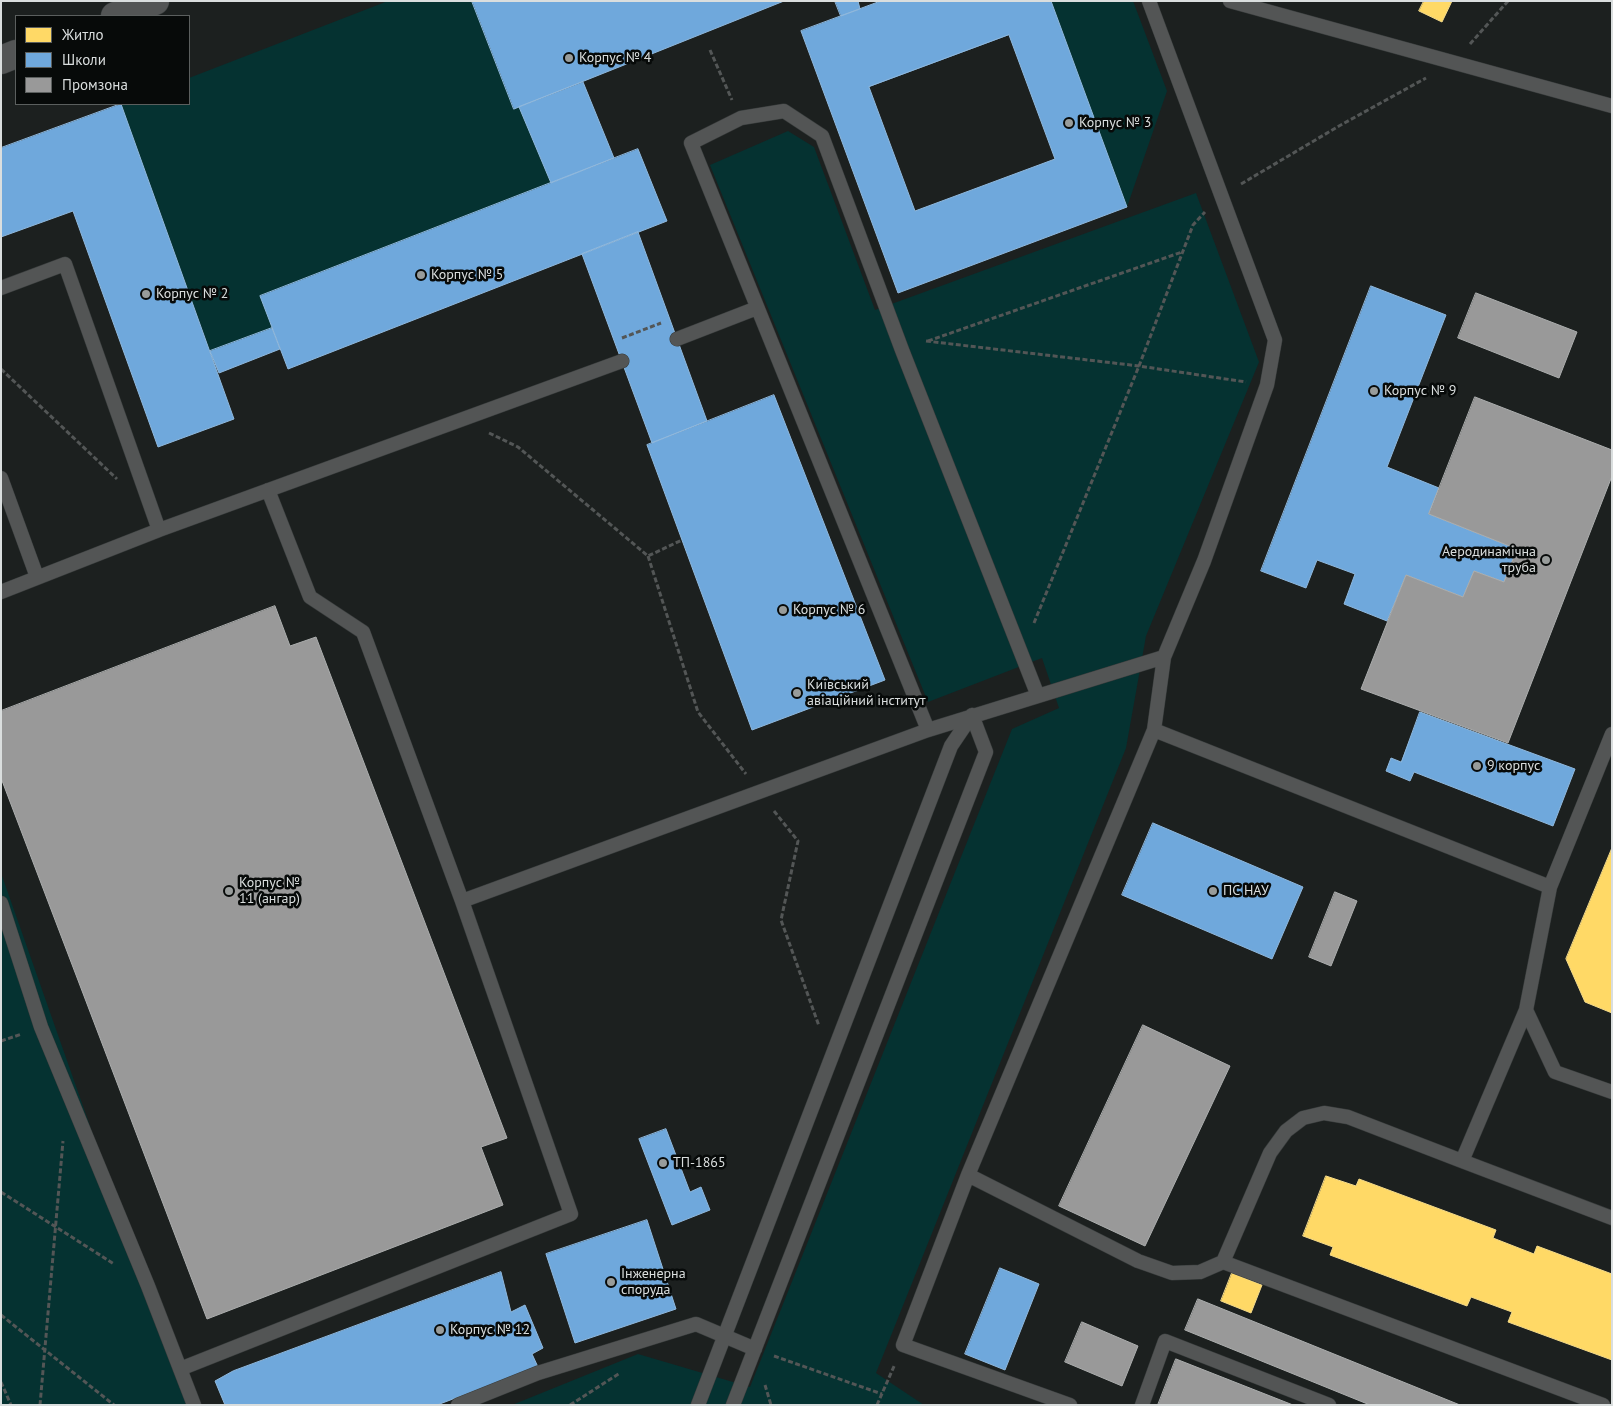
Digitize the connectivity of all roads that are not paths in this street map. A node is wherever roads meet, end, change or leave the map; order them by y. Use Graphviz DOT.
graph roads {
  1 [pos="155,1"];
  2 [pos="1149,1"];
  3 [pos="1230,1"];
  4 [pos="119,10"];
  5 [pos="15,54"];
  6 [pos="1,60"];
  7 [pos="1612,106"];
  8 [pos="1,288"];
  9 [pos="757,308"];
  10 [pos="677,340"];
  11 [pos="622,361"];
  12 [pos="1,478"];
  13 [pos="268,490"];
  14 [pos="159,530"];
  15 [pos="37,577"];
  16 [pos="1,592"];
  17 [pos="1164,657"];
  18 [pos="1038,696"];
  19 [pos="972,715"];
  20 [pos="928,730"];
  21 [pos="1154,730"];
  22 [pos="1612,734"];
  23 [pos="1550,887"];
  24 [pos="462,900"];
  25 [pos="1,903"];
  26 [pos="1526,1010"];
  27 [pos="1612,1092"];
  28 [pos="1462,1161"];
  29 [pos="968,1175"];
  30 [pos="1612,1218"];
  31 [pos="1222,1262"];
  32 [pos="724,1336"];
  33 [pos="754,1349"];
  34 [pos="180,1369"];
  35 [pos="194,1405"];
  36 [pos="458,1405"];
  37 [pos="698,1405"];
  38 [pos="733,1405"];
  39 [pos="1070,1405"];
  40 [pos="1142,1405"];
  41 [pos="1329,1405"];
  42 [pos="1603,1405"];
  1 -- 4 [label="main road"];
  2 -- 17 [label="lane"];
  3 -- 7 [label="lane"];
  5 -- 6 [label="main road"];
  8 -- 14 [label="lane"];
  9 -- 10 [label="lane"];
  9 -- 18 [label="lane"];
  9 -- 20 [label="lane"];
  11 -- 13 [label="lane"];
  12 -- 15 [label="lane"];
  13 -- 14 [label="lane"];
  13 -- 24 [label="lane"];
  14 -- 15 [label="lane"];
  15 -- 16 [label="lane"];
  17 -- 18 [label="lane"];
  17 -- 21 [label="lane"];
  18 -- 19 [label="lane"];
  19 -- 20 [label="lane"];
  19 -- 32 [label="lane"];
  19 -- 33 [label="lane"];
  20 -- 24 [label="lane"];
  21 -- 23 [label="lane"];
  21 -- 29 [label="lane"];
  22 -- 23 [label="lane"];
  23 -- 26 [label="lane"];
  24 -- 34 [label="lane"];
  25 -- 34 [label="lane"];
  26 -- 27 [label="lane"];
  26 -- 28 [label="lane"];
  28 -- 30 [label="lane"];
  28 -- 31 [label="lane"];
  29 -- 31 [label="lane"];
  29 -- 39 [label="lane"];
  31 -- 42 [label="lane"];
  32 -- 33 [label="lane"];
  32 -- 36 [label="lane"];
  32 -- 37 [label="lane"];
  33 -- 38 [label="lane"];
  34 -- 35 [label="lane"];
  40 -- 41 [label="lane"];
}
